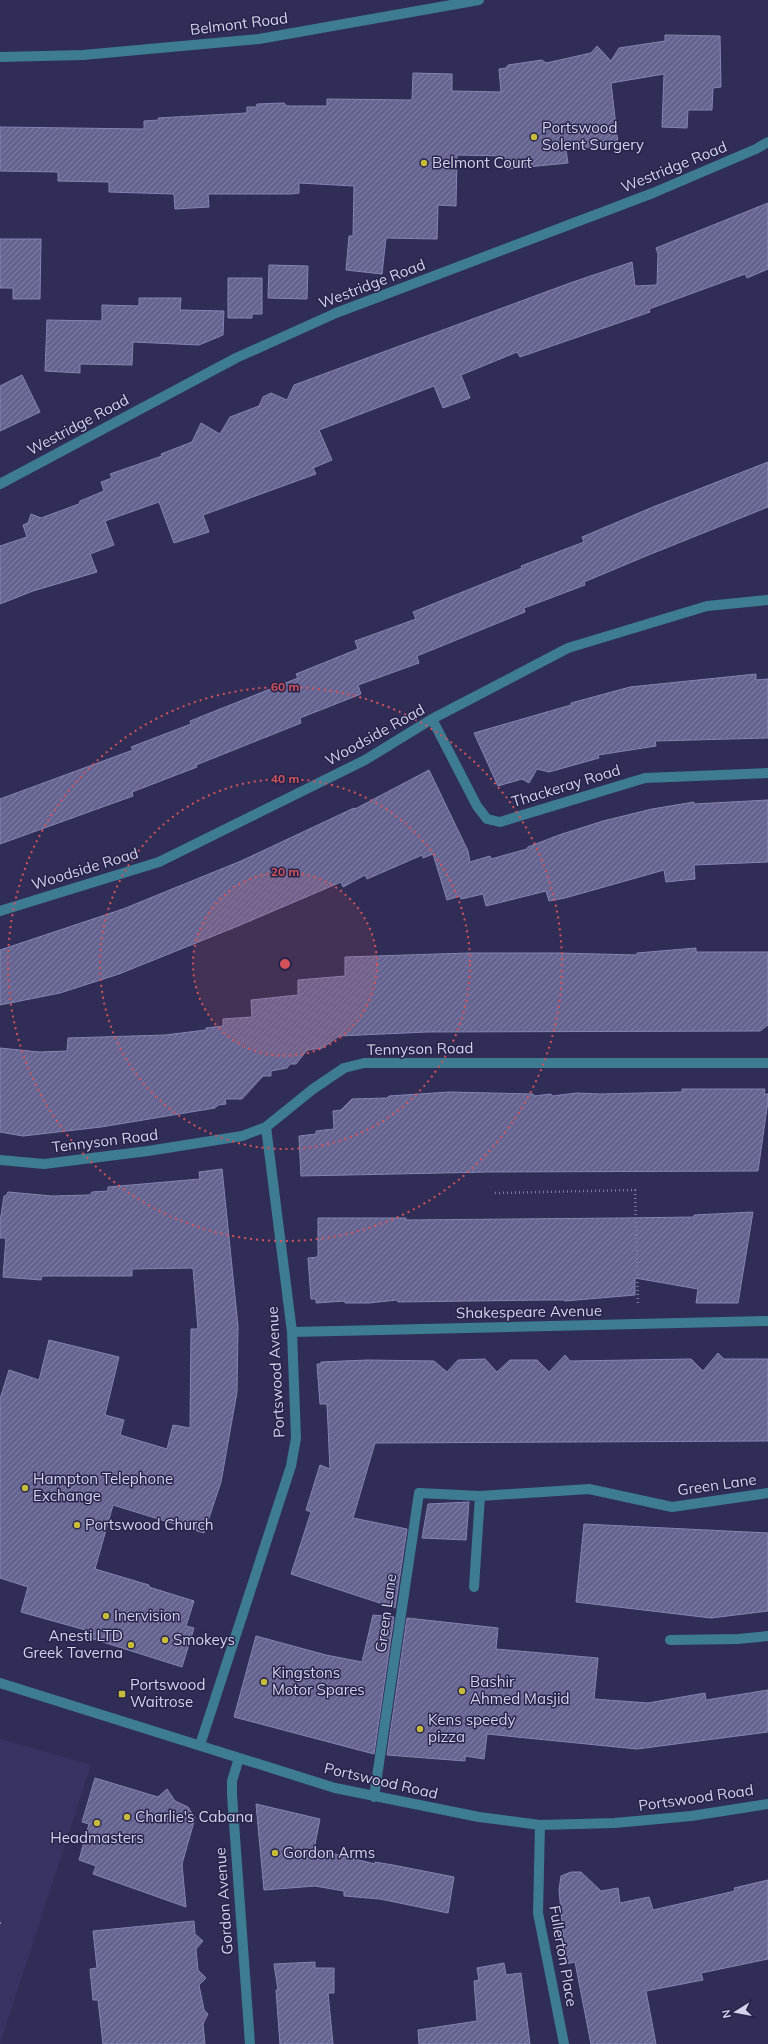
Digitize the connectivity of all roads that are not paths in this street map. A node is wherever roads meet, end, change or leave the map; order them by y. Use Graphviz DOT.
graph roads {
  1 [pos="479,0"];
  2 [pos="0,57"];
  3 [pos="768,142"];
  4 [pos="0,484"];
  5 [pos="768,600"];
  6 [pos="432,719"];
  7 [pos="768,773"];
  8 [pos="0,910"];
  9 [pos="768,1063"];
  10 [pos="266,1127"];
  11 [pos="0,1160"];
  12 [pos="768,1321"];
  13 [pos="292,1332"];
  14 [pos="768,1493"];
  15 [pos="480,1496"];
  16 [pos="474,1587"];
  17 [pos="768,1636"];
  18 [pos="670,1640"];
  19 [pos="0,1683"];
  20 [pos="200,1745"];
  21 [pos="239,1758"];
  22 [pos="374,1797"];
  23 [pos="768,1804"];
  24 [pos="540,1825"];
  25 [pos="250,2044"];
  26 [pos="564,2044"];
  1 -- 2 [label="street, Belmont Road"];
  3 -- 4 [label="street, Westridge Road"];
  5 -- 6 [label="street, Woodside Road"];
  6 -- 7 [label="street, Thackeray Road"];
  6 -- 8 [label="street, Woodside Road"];
  9 -- 10 [label="street, Tennyson Road"];
  10 -- 11 [label="street, Tennyson Road"];
  10 -- 13 [label="street, Portswood Avenue"];
  12 -- 13 [label="street, Shakespeare Avenue"];
  13 -- 20 [label="street, Portswood Avenue"];
  14 -- 15 [label="street, Green Lane"];
  15 -- 16 [label="street"];
  15 -- 22 [label="street, Green Lane"];
  17 -- 18 [label="street"];
  19 -- 20 [label="street, Portswood Road"];
  20 -- 21 [label="street, Portswood Road"];
  21 -- 22 [label="street, Portswood Road"];
  21 -- 25 [label="street, Gordon Avenue"];
  22 -- 24 [label="street, Portswood Road"];
  23 -- 24 [label="street, Portswood Road"];
  24 -- 26 [label="street, Fullerton Place"];
}
